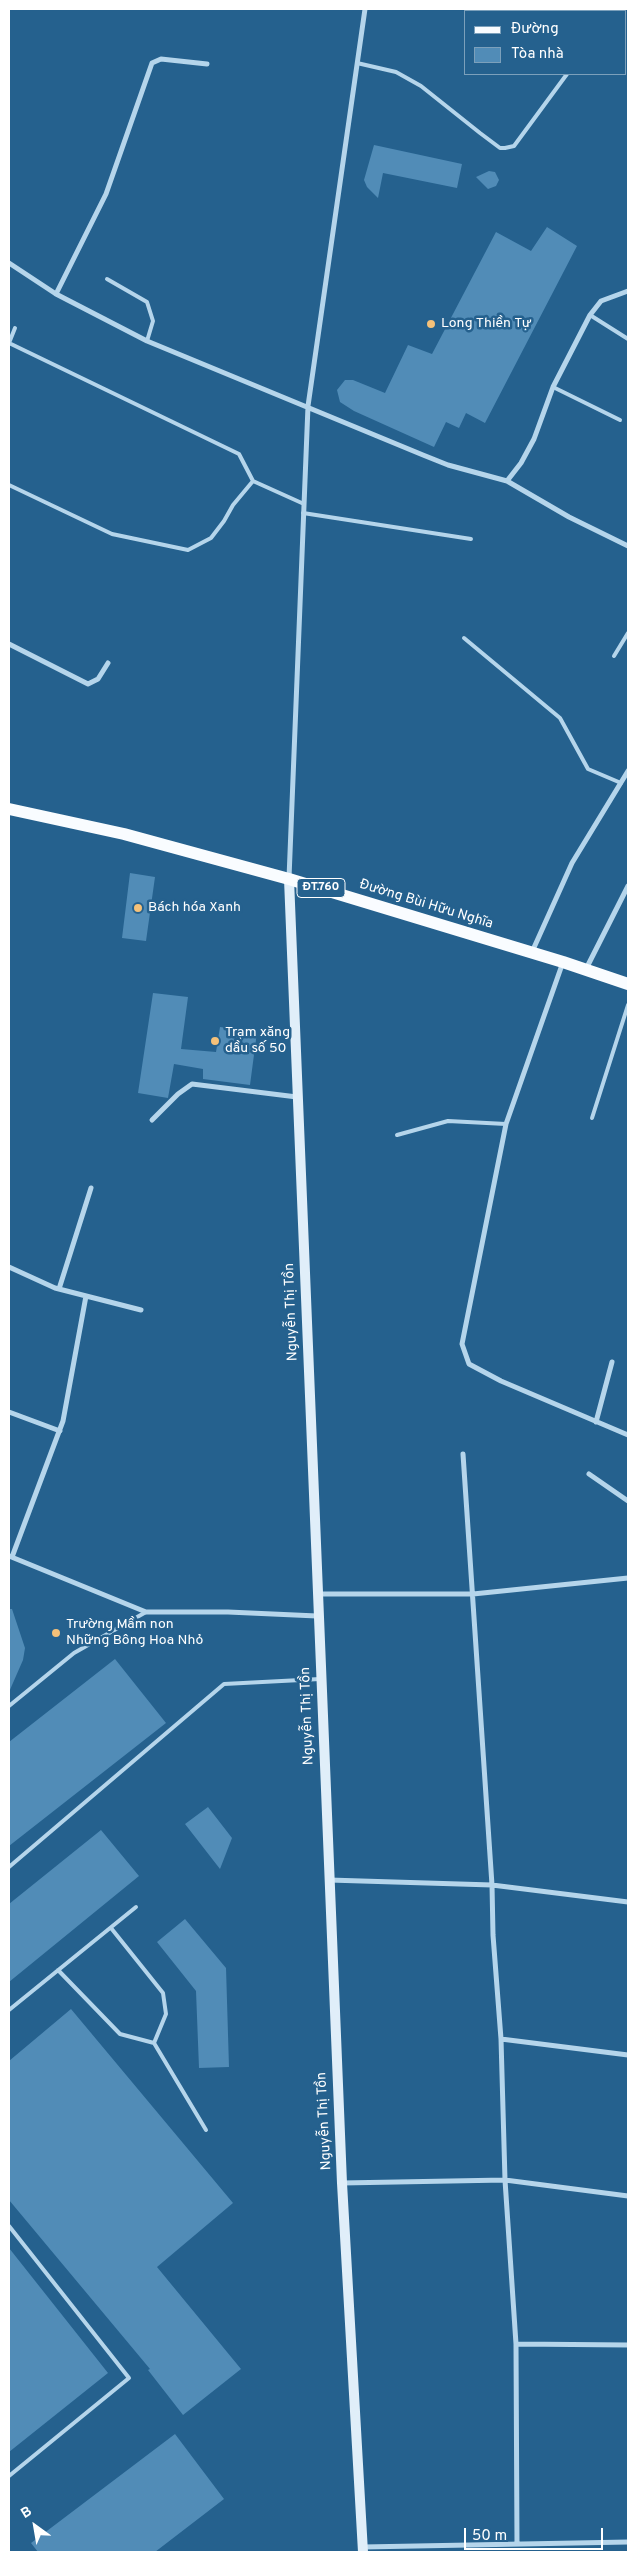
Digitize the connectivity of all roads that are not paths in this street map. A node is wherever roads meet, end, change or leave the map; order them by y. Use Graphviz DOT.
graph roads {
  1 [pos="365,9"];
  2 [pos="357,63"];
  3 [pos="207,64"];
  4 [pos="566,75"];
  5 [pos="9,262"];
  6 [pos="107,279"];
  7 [pos="628,290"];
  8 [pos="56,294"];
  9 [pos="590,315"];
  10 [pos="15,328"];
  11 [pos="628,339"];
  12 [pos="147,341"];
  13 [pos="9,343"];
  14 [pos="553,387"];
  15 [pos="308,406"];
  16 [pos="620,420"];
  17 [pos="253,480"];
  18 [pos="507,481"];
  19 [pos="9,485"];
  20 [pos="304,504"];
  21 [pos="303,514"];
  22 [pos="471,539"];
  23 [pos="628,546"];
  24 [pos="628,633"];
  25 [pos="464,638"];
  26 [pos="9,644"];
  27 [pos="614,656"];
  28 [pos="108,662"];
  29 [pos="628,771"];
  30 [pos="621,783"];
  31 [pos="9,809"];
  32 [pos="289,879"];
  33 [pos="628,886"];
  34 [pos="531,952"];
  35 [pos="563,962"];
  36 [pos="586,970"];
  37 [pos="628,984"];
  38 [pos="628,1005"];
  39 [pos="297,1097"];
  40 [pos="592,1118"];
  41 [pos="152,1120"];
  42 [pos="506,1124"];
  43 [pos="398,1135"];
  44 [pos="91,1188"];
  45 [pos="9,1266"];
  46 [pos="59,1289"];
  47 [pos="86,1296"];
  48 [pos="141,1310"];
  49 [pos="612,1362"];
  50 [pos="9,1412"];
  51 [pos="596,1422"];
  52 [pos="60,1431"];
  53 [pos="628,1435"];
  54 [pos="463,1454"];
  55 [pos="589,1474"];
  56 [pos="628,1501"];
  57 [pos="11,1556"];
  58 [pos="628,1578"];
  59 [pos="316,1594"];
  60 [pos="473,1594"];
  61 [pos="146,1612"];
  62 [pos="317,1616"];
  63 [pos="320,1678"];
  64 [pos="9,1706"];
  65 [pos="9,1867"];
  66 [pos="329,1880"];
  67 [pos="492,1885"];
  68 [pos="628,1902"];
  69 [pos="136,1907"];
  70 [pos="111,1928"];
  71 [pos="58,1970"];
  72 [pos="9,2010"];
  73 [pos="501,2039"];
  74 [pos="154,2043"];
  75 [pos="628,2055"];
  76 [pos="206,2130"];
  77 [pos="505,2180"];
  78 [pos="342,2183"];
  79 [pos="628,2196"];
  80 [pos="9,2226"];
  81 [pos="516,2344"];
  82 [pos="628,2345"];
  83 [pos="9,2476"];
  84 [pos="628,2542"];
  85 [pos="517,2544"];
  86 [pos="363,2550"];
  1 -- 2 [label="street"];
  2 -- 4 [label="lane"];
  2 -- 15 [label="street"];
  3 -- 8 [label="street"];
  5 -- 8 [label="street"];
  6 -- 12 [label="lane"];
  7 -- 9 [label="street"];
  8 -- 12 [label="street"];
  9 -- 11 [label="lane"];
  9 -- 14 [label="street"];
  10 -- 13 [label="lane"];
  12 -- 15 [label="street"];
  13 -- 17 [label="lane"];
  14 -- 16 [label="lane"];
  14 -- 18 [label="street"];
  15 -- 18 [label="street"];
  15 -- 20 [label="street"];
  17 -- 19 [label="lane"];
  17 -- 20 [label="lane"];
  18 -- 23 [label="street"];
  20 -- 21 [label="street"];
  21 -- 22 [label="lane"];
  21 -- 32 [label="street"];
  24 -- 27 [label="lane"];
  25 -- 30 [label="lane"];
  26 -- 28 [label="street"];
  29 -- 30 [label="street"];
  30 -- 34 [label="street"];
  31 -- 32 [label="main road, Đường Bùi Hữu Nghĩa / ĐT.760"];
  32 -- 34 [label="main road, Đường Bùi Hữu Nghĩa / ĐT.760"];
  32 -- 39 [label="street, Nguyễn Thị Tồn"];
  33 -- 36 [label="street"];
  34 -- 35 [label="main road, Đường Bùi Hữu Nghĩa / ĐT.760"];
  35 -- 36 [label="main road, Đường Bùi Hữu Nghĩa / ĐT.760"];
  35 -- 42 [label="street"];
  36 -- 37 [label="main road, Đường Bùi Hữu Nghĩa / ĐT.760"];
  38 -- 40 [label="lane"];
  39 -- 41 [label="street"];
  39 -- 59 [label="street, Nguyễn Thị Tồn"];
  42 -- 43 [label="lane"];
  42 -- 51 [label="street"];
  44 -- 46 [label="street"];
  45 -- 46 [label="street"];
  46 -- 47 [label="street"];
  47 -- 48 [label="street"];
  47 -- 52 [label="street"];
  49 -- 51 [label="street"];
  50 -- 52 [label="street"];
  51 -- 53 [label="street"];
  52 -- 57 [label="street"];
  54 -- 60 [label="street"];
  55 -- 56 [label="street"];
  57 -- 61 [label="street"];
  58 -- 60 [label="street"];
  59 -- 60 [label="street"];
  59 -- 62 [label="street, Nguyễn Thị Tồn"];
  60 -- 67 [label="street"];
  61 -- 62 [label="street"];
  61 -- 64 [label="lane"];
  62 -- 63 [label="street, Nguyễn Thị Tồn"];
  63 -- 65 [label="lane"];
  63 -- 66 [label="street, Nguyễn Thị Tồn"];
  66 -- 67 [label="street"];
  66 -- 78 [label="street, Nguyễn Thị Tồn"];
  67 -- 68 [label="street"];
  67 -- 73 [label="street"];
  69 -- 70 [label="lane"];
  70 -- 71 [label="lane"];
  70 -- 74 [label="lane"];
  71 -- 72 [label="lane"];
  71 -- 74 [label="lane"];
  73 -- 75 [label="street"];
  73 -- 77 [label="street"];
  74 -- 76 [label="lane"];
  77 -- 78 [label="street"];
  77 -- 79 [label="street"];
  77 -- 81 [label="street"];
  78 -- 86 [label="street, Nguyễn Thị Tồn"];
  80 -- 83 [label="lane"];
  81 -- 82 [label="street"];
  81 -- 85 [label="street"];
  84 -- 85 [label="street"];
  85 -- 86 [label="street"];
}
